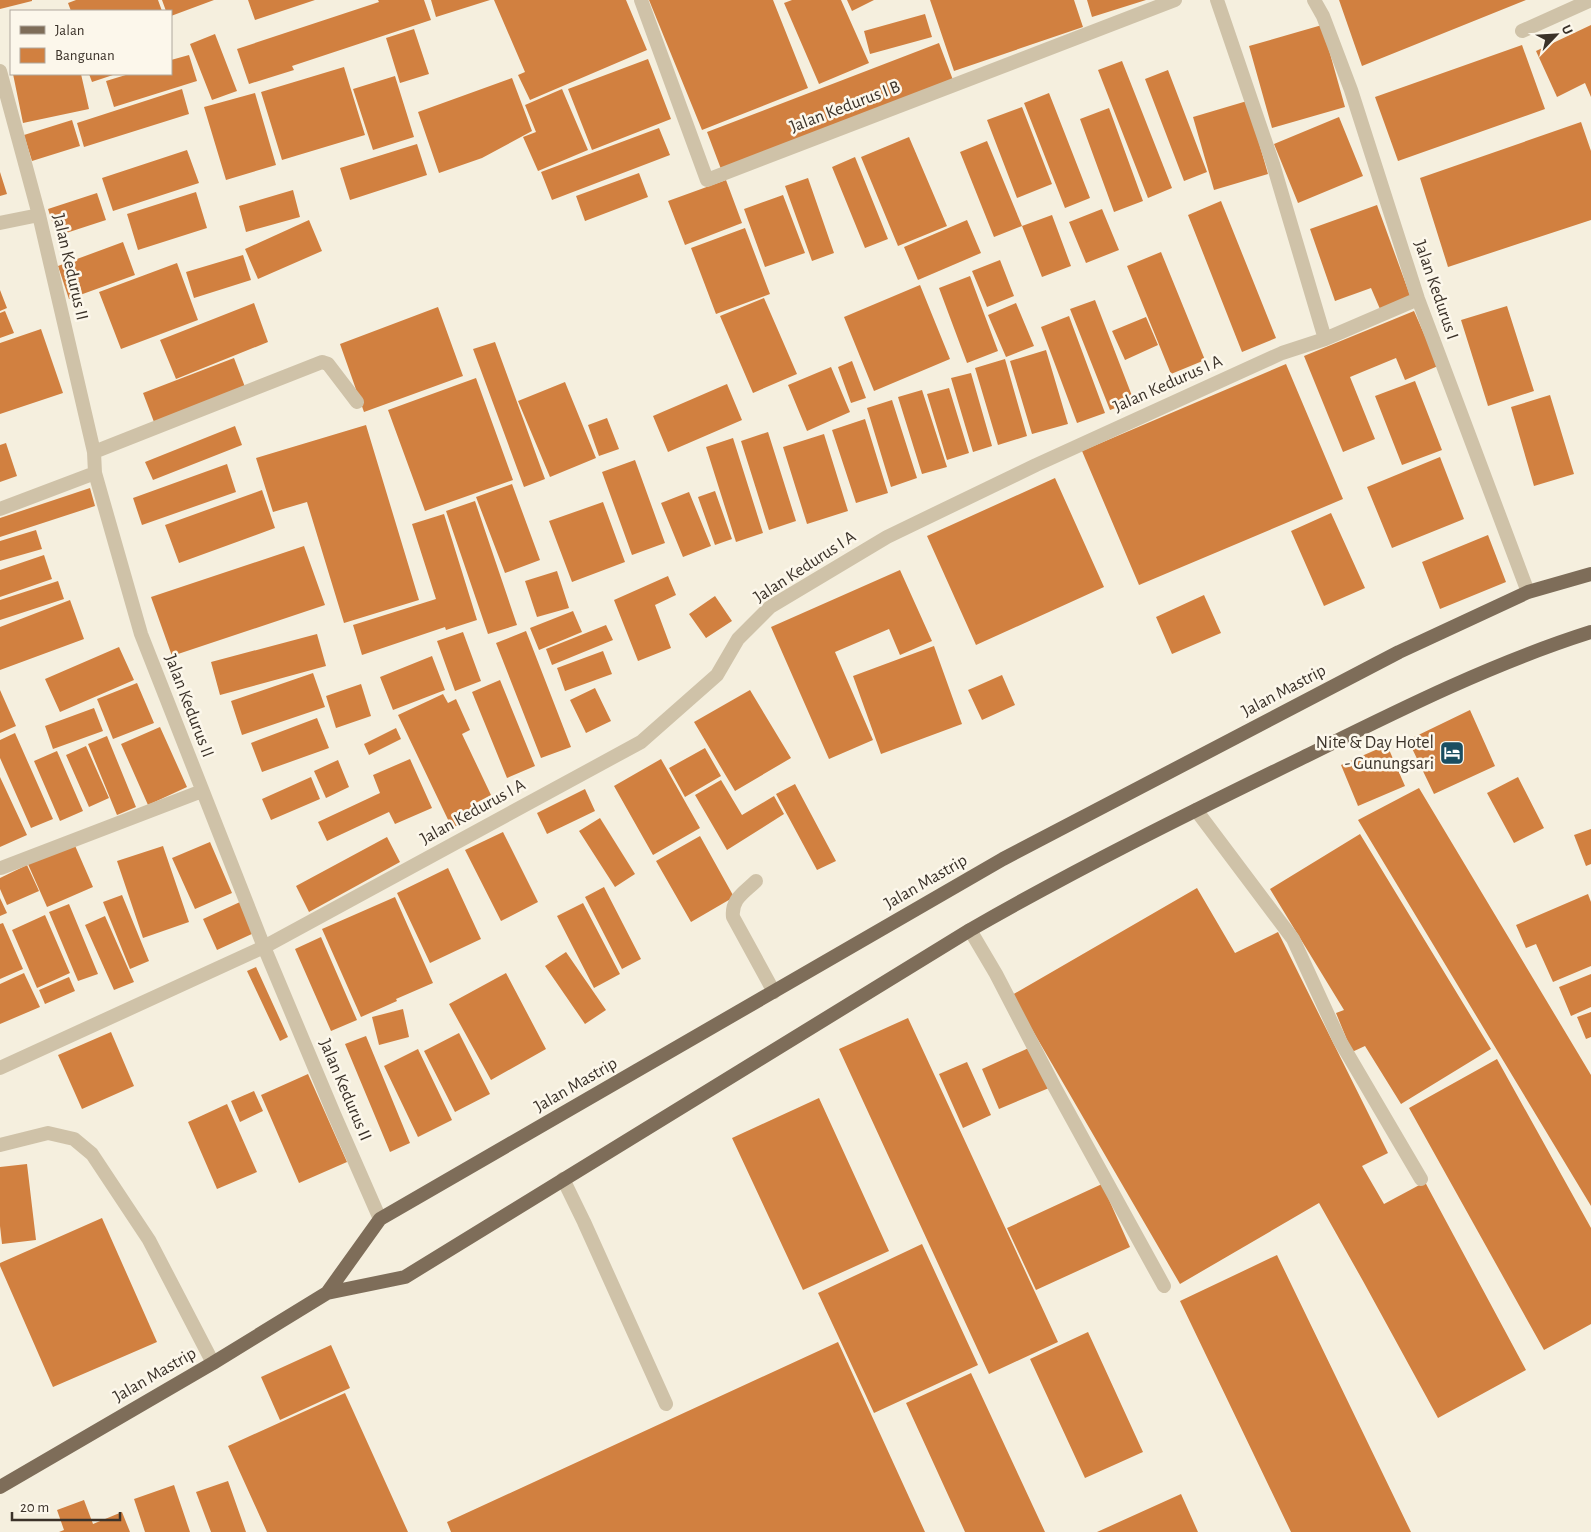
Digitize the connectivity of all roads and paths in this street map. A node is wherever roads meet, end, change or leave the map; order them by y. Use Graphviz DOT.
graph roads {
  1 [pos="641,0"];
  2 [pos="1175,0"];
  3 [pos="1217,0"];
  4 [pos="1314,0"];
  5 [pos="1591,0"];
  6 [pos="1522,31"];
  7 [pos="0,71"];
  8 [pos="39,215"];
  9 [pos="0,224"];
  10 [pos="1418,298"];
  11 [pos="1326,339"];
  12 [pos="356,402"];
  13 [pos="94,452"];
  14 [pos="95,473"];
  15 [pos="0,509"];
  16 [pos="1591,574"];
  17 [pos="1528,592"];
  18 [pos="1591,632"];
  19 [pos="202,791"];
  20 [pos="1196,810"];
  21 [pos="1,868"];
  22 [pos="756,881"];
  23 [pos="970,930"];
  24 [pos="264,948"];
  25 [pos="774,992"];
  26 [pos="0,1068"];
  27 [pos="0,1145"];
  28 [pos="1421,1179"];
  29 [pos="563,1180"];
  30 [pos="380,1219"];
  31 [pos="1164,1286"];
  32 [pos="327,1293"];
  33 [pos="213,1363"];
  34 [pos="666,1404"];
  35 [pos="0,1487"];
  1 -- 2 [label="street, Jalan Kedurus I B"];
  3 -- 11 [label="street"];
  4 -- 10 [label="street, Jalan Kedurus I"];
  5 -- 6 [label="street"];
  7 -- 8 [label="street, Jalan Kedurus II"];
  8 -- 9 [label="street"];
  8 -- 13 [label="street, Jalan Kedurus II"];
  10 -- 11 [label="street, Jalan Kedurus I A"];
  10 -- 17 [label="street, Jalan Kedurus I"];
  11 -- 24 [label="street, Jalan Kedurus I A"];
  12 -- 13 [label="street"];
  13 -- 14 [label="street, Jalan Kedurus II"];
  14 -- 15 [label="street"];
  14 -- 19 [label="street, Jalan Kedurus II"];
  16 -- 17 [label="main road, Jalan Mastrip"];
  17 -- 25 [label="main road, Jalan Mastrip"];
  18 -- 20 [label="main road, Jalan Mastrip"];
  19 -- 21 [label="street"];
  19 -- 24 [label="street, Jalan Kedurus II"];
  20 -- 23 [label="main road, Jalan Mastrip"];
  20 -- 28 [label="street"];
  22 -- 25 [label="street"];
  23 -- 29 [label="main road, Jalan Mastrip"];
  23 -- 31 [label="street"];
  24 -- 26 [label="street"];
  24 -- 30 [label="street, Jalan Kedurus II"];
  25 -- 30 [label="main road, Jalan Mastrip"];
  27 -- 33 [label="street"];
  29 -- 32 [label="main road, Jalan Mastrip"];
  29 -- 34 [label="street"];
  30 -- 32 [label="main road, Jalan Mastrip"];
  32 -- 33 [label="main road, Jalan Mastrip"];
  33 -- 35 [label="main road, Jalan Mastrip"];
}
